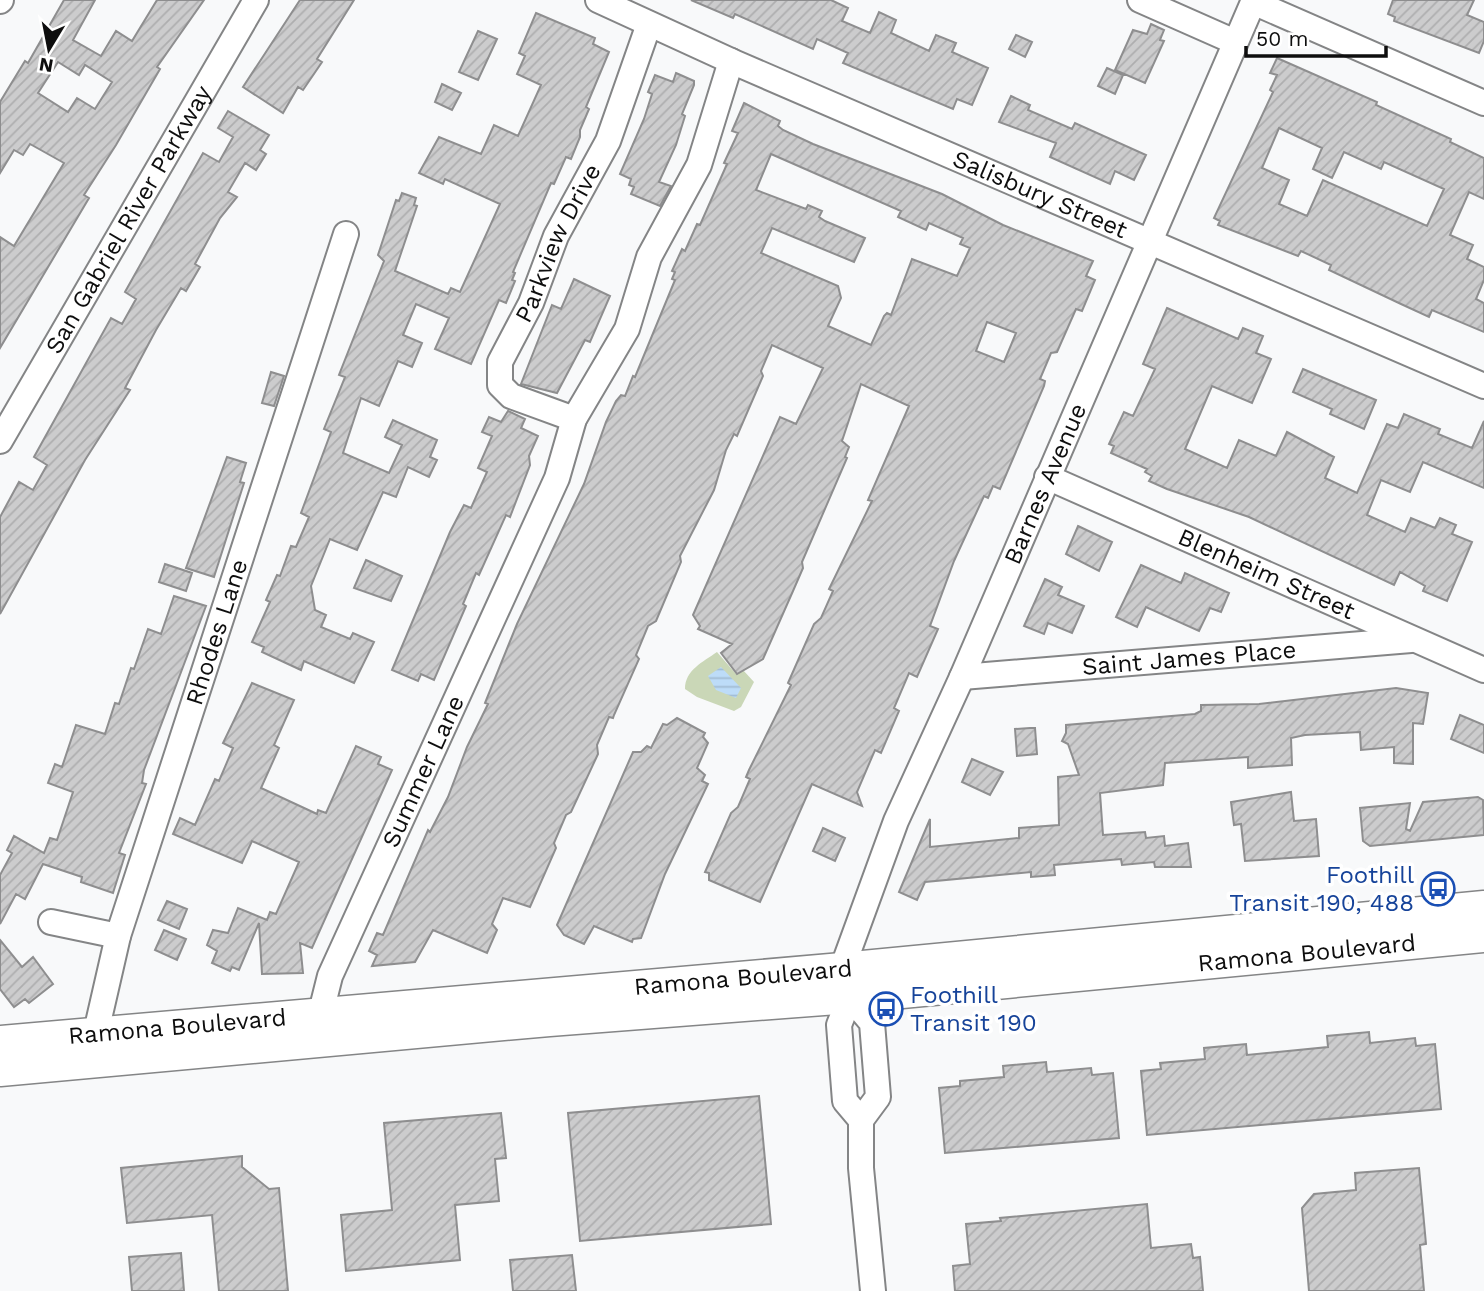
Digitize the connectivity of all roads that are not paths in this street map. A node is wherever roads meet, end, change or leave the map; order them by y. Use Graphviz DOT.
graph roads {
  1 [pos="256,0"];
  2 [pos="598,0"];
  3 [pos="1140,0"];
  4 [pos="1254,1"];
  5 [pos="649,24"];
  6 [pos="1235,41"];
  7 [pos="731,61"];
  8 [pos="1484,103"];
  9 [pos="346,234"];
  10 [pos="1150,241"];
  11 [pos="1484,386"];
  12 [pos="574,419"];
  13 [pos="0,441"];
  14 [pos="1047,477"];
  15 [pos="1415,639"];
  16 [pos="1484,670"];
  17 [pos="962,677"];
  18 [pos="1484,907"];
  19 [pos="51,922"];
  20 [pos="118,936"];
  21 [pos="1484,936"];
  22 [pos="846,983"];
  23 [pos="321,1012"];
  24 [pos="96,1032"];
  25 [pos="0,1042"];
  26 [pos="0,1070"];
  27 [pos="860,1120"];
  28 [pos="873,1291"];
  1 -- 13 [label="street, San Gabriel River Parkway"];
  2 -- 5 [label="street, Salisbury Street"];
  3 -- 6 [label="street"];
  4 -- 6 [label="street, Barnes Avenue"];
  4 -- 8 [label="street"];
  5 -- 7 [label="street, Salisbury Street"];
  5 -- 12 [label="street, Parkview Drive"];
  6 -- 10 [label="street, Barnes Avenue"];
  7 -- 10 [label="street, Salisbury Street"];
  7 -- 12 [label="street"];
  9 -- 20 [label="street, Rhodes Lane"];
  10 -- 11 [label="street, Salisbury Street"];
  10 -- 14 [label="street, Barnes Avenue"];
  12 -- 23 [label="street, Summer Lane"];
  14 -- 15 [label="street, Blenheim Street"];
  14 -- 17 [label="street, Barnes Avenue"];
  15 -- 16 [label="street, Blenheim Street"];
  15 -- 17 [label="street, Saint James Place"];
  17 -- 22 [label="street, Barnes Avenue"];
  18 -- 22 [label="main road, Ramona Boulevard"];
  19 -- 20 [label="street"];
  20 -- 24 [label="street, Rhodes Lane"];
  21 -- 22 [label="main road, Ramona Boulevard"];
  22 -- 23 [label="main road, Ramona Boulevard"];
  22 -- 26 [label="main road, Ramona Boulevard"];
  22 -- 27 [label="street, Barnes Avenue"];
  22 -- 27 [label="street"];
  23 -- 24 [label="main road, Ramona Boulevard"];
  24 -- 25 [label="main road, Ramona Boulevard"];
  27 -- 28 [label="street"];
}
